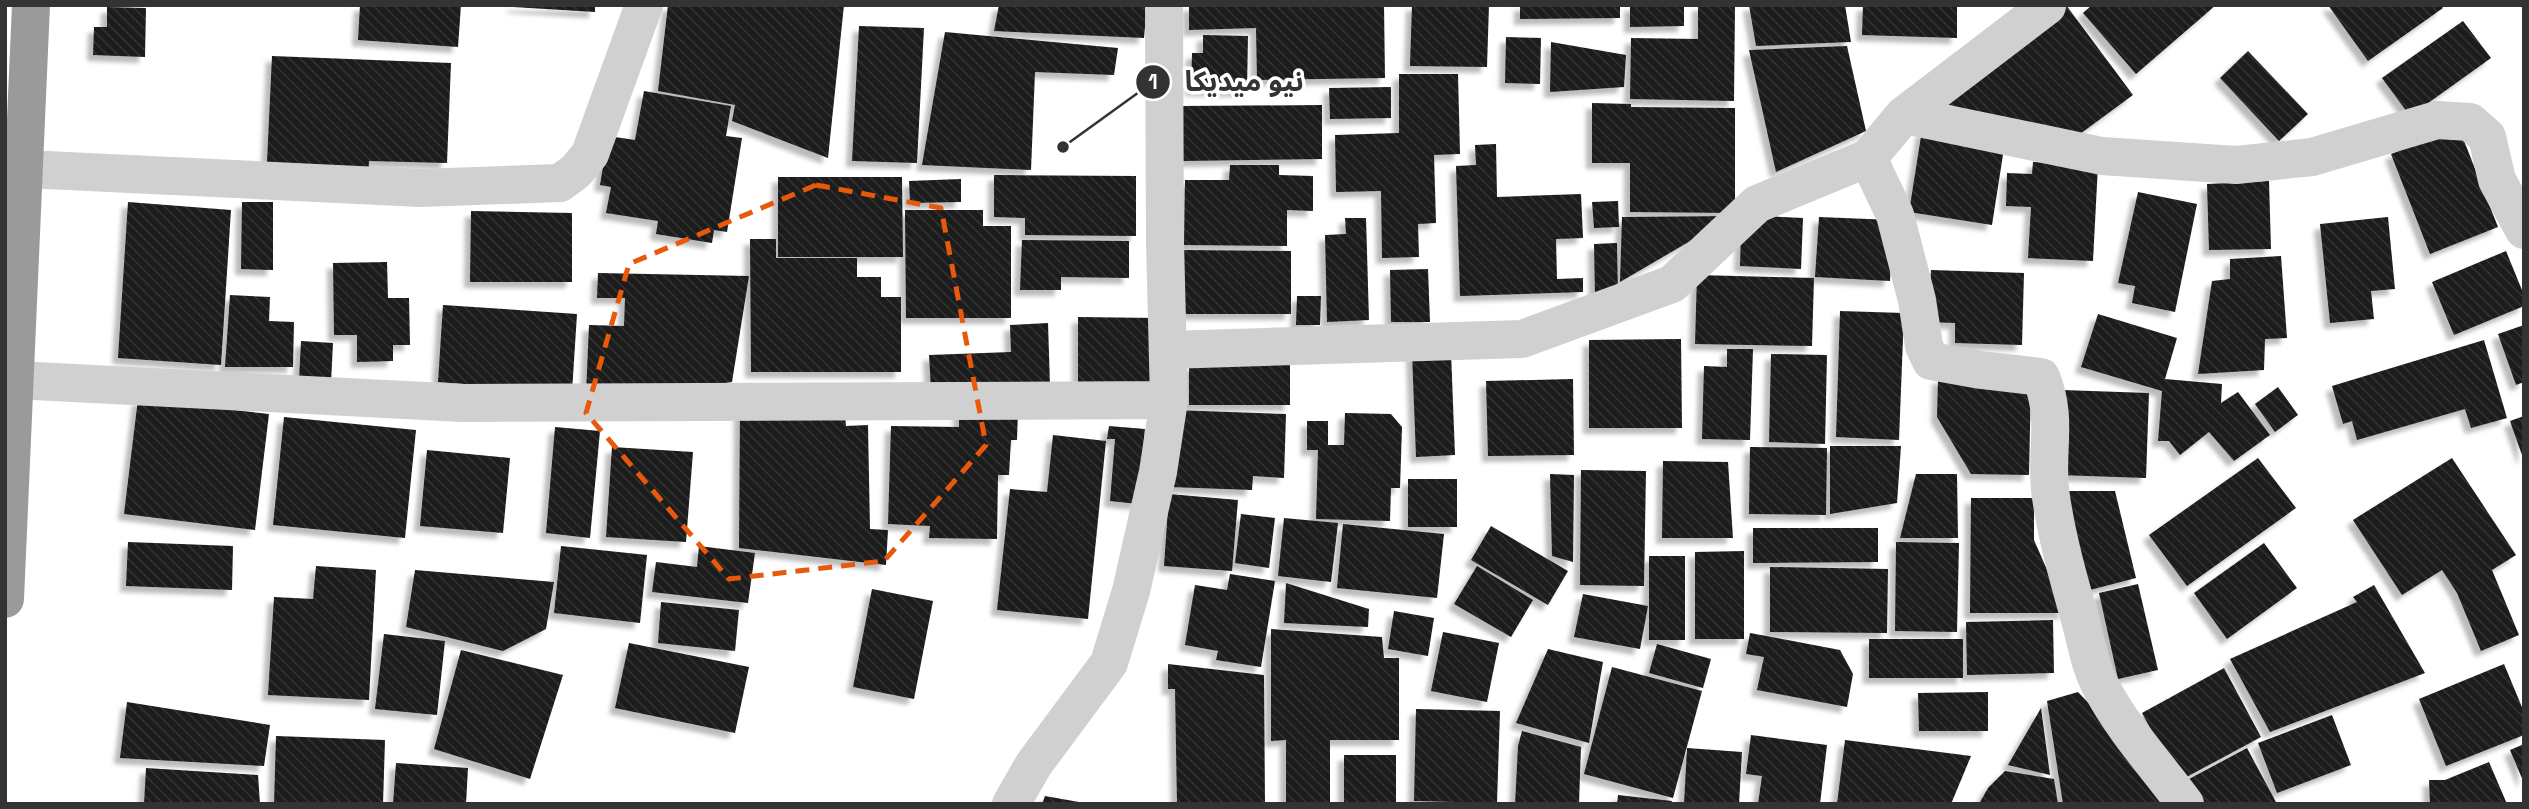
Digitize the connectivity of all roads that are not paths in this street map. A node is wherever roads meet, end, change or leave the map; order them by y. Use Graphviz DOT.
graph roads {
  1 [pos="31,5"];
  2 [pos="644,5"];
  3 [pos="1164,5"];
  4 [pos="2047,6"];
  5 [pos="16,103"];
  6 [pos="1904,115"];
  7 [pos="1868,158"];
  8 [pos="25,169"];
  9 [pos="2524,230"];
  10 [pos="1168,350"];
  11 [pos="15,380"];
  12 [pos="1170,400"];
  13 [pos="5,599"];
  14 [pos="1011,804"];
  15 [pos="2185,804"];
  1 -- 5 [label="highway"];
  2 -- 8 [label="street"];
  3 -- 10 [label="street"];
  4 -- 6 [label="street"];
  5 -- 8 [label="highway"];
  6 -- 7 [label="street"];
  6 -- 9 [label="street"];
  7 -- 10 [label="street"];
  7 -- 15 [label="street"];
  8 -- 11 [label="highway"];
  10 -- 12 [label="street"];
  11 -- 12 [label="street"];
  11 -- 13 [label="highway"];
  12 -- 14 [label="street"];
}
